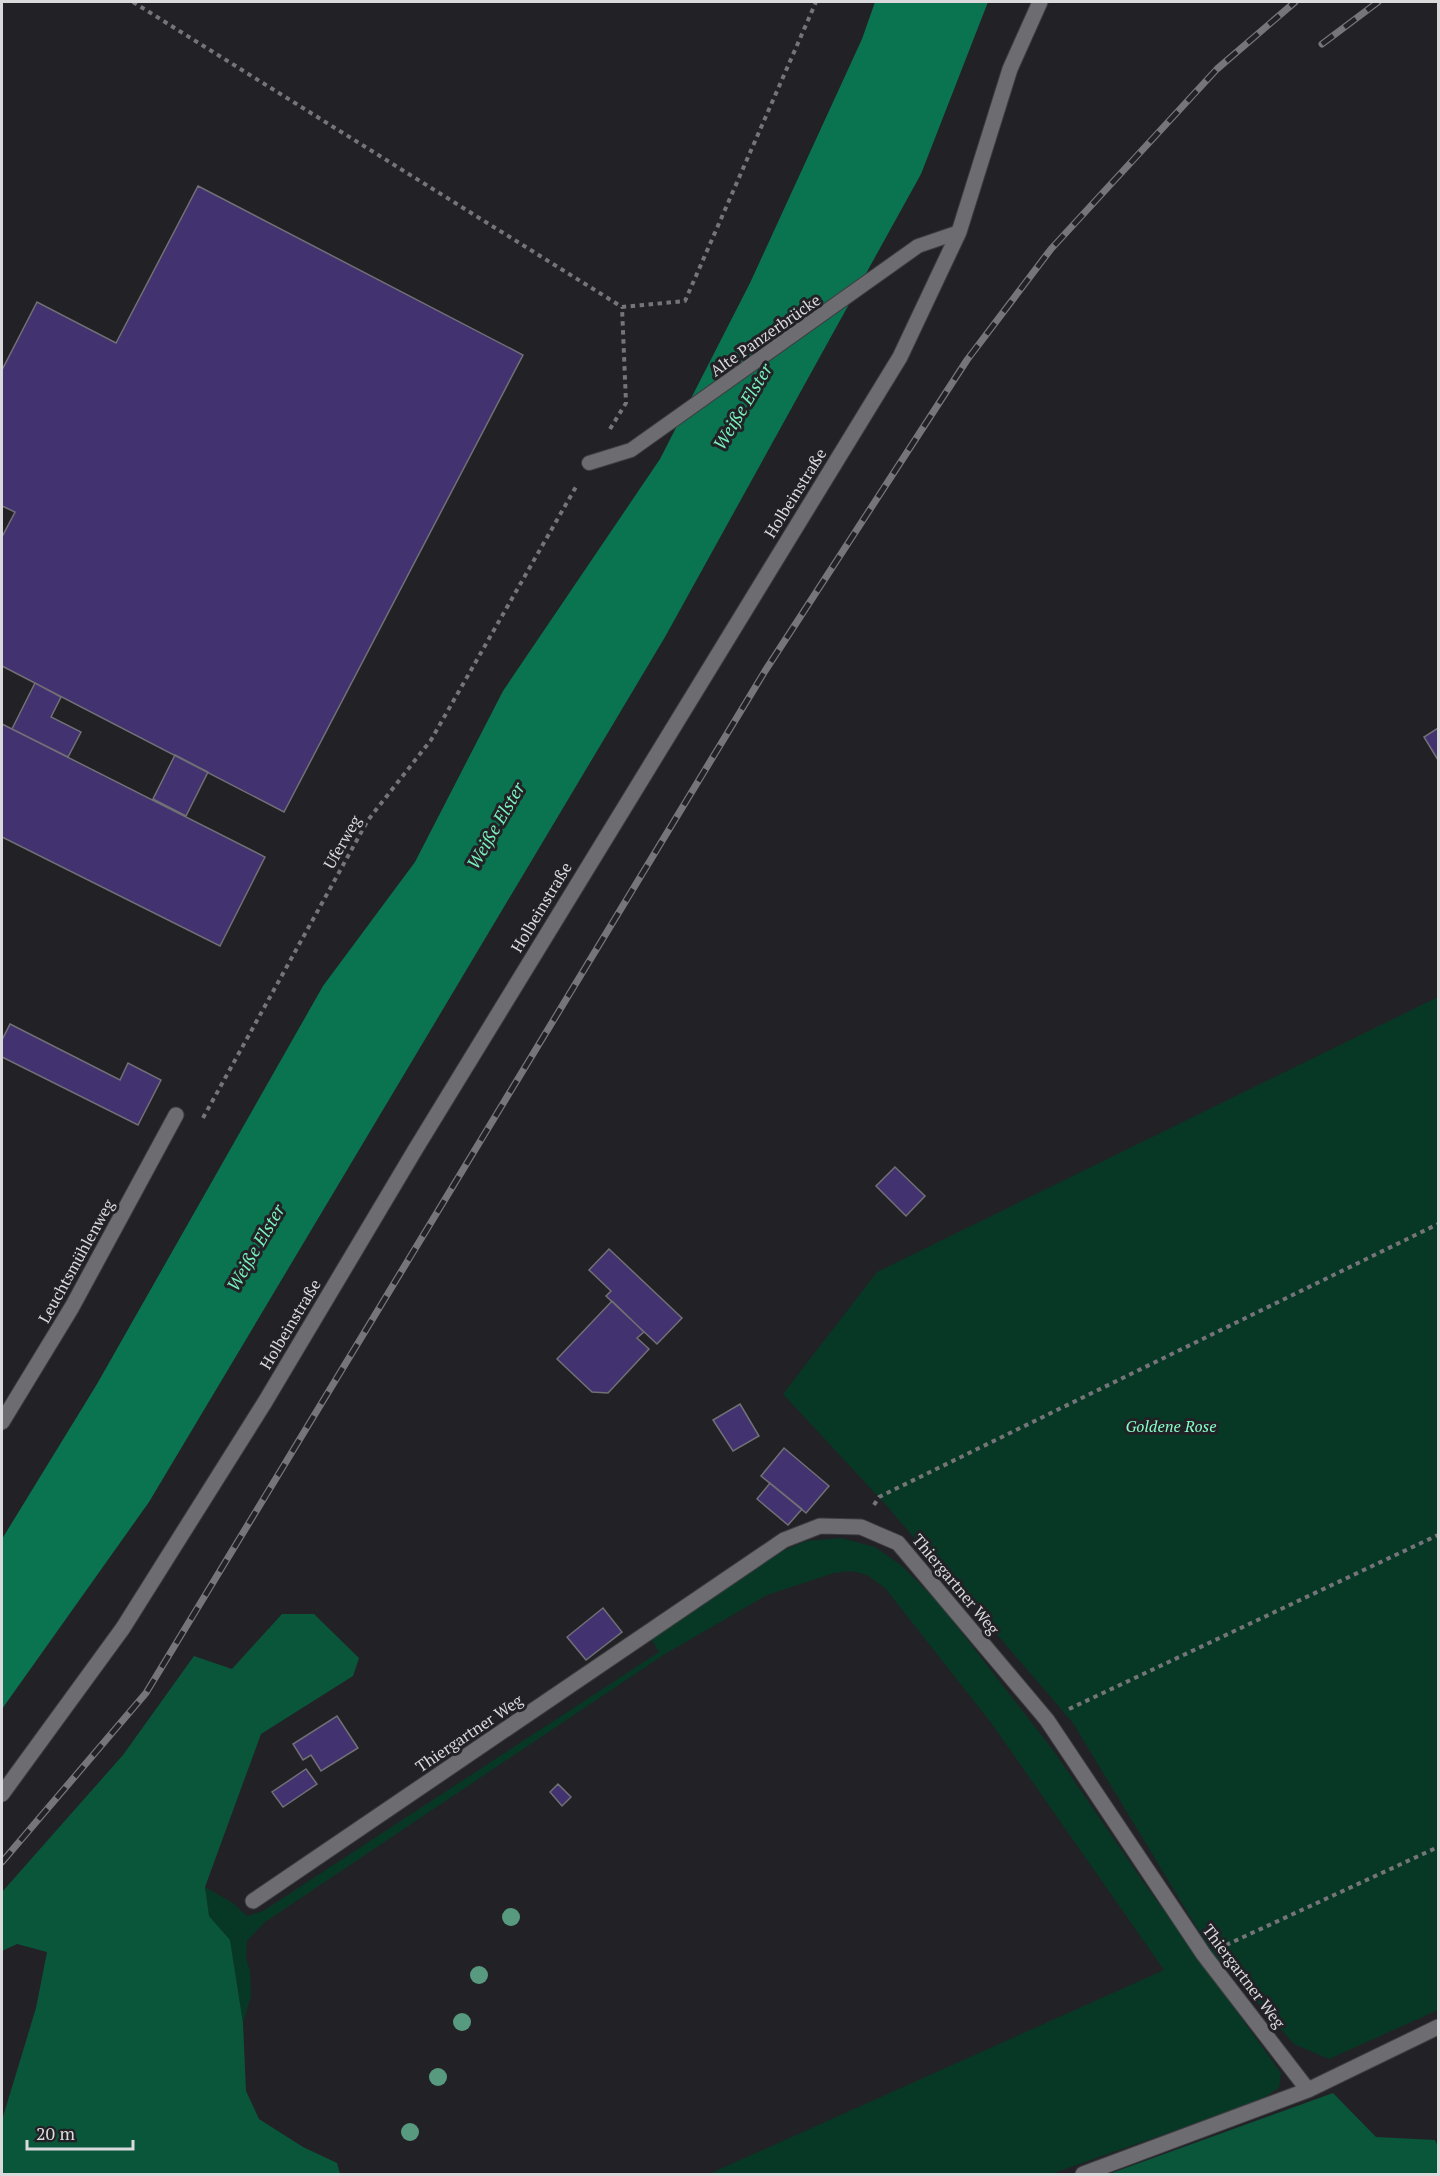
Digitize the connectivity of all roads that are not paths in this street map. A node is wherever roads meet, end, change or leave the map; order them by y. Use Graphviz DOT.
graph roads {
  1 [pos="1040,2"];
  2 [pos="959,232"];
  3 [pos="590,463"];
  4 [pos="176,1115"];
  5 [pos="2,1422"];
  6 [pos="2,1794"];
  7 [pos="253,1901"];
  8 [pos="1438,2027"];
  9 [pos="1308,2090"];
  10 [pos="1083,2175"];
  1 -- 2 [label="street, Holbeinstraße"];
  2 -- 3 [label="lane, Alte Panzerbrücke"];
  2 -- 6 [label="street, Holbeinstraße"];
  4 -- 5 [label="street, Leuchtsmühlenweg"];
  7 -- 9 [label="street, Thiergartner Weg"];
  8 -- 9 [label="street"];
  9 -- 10 [label="street"];
}
